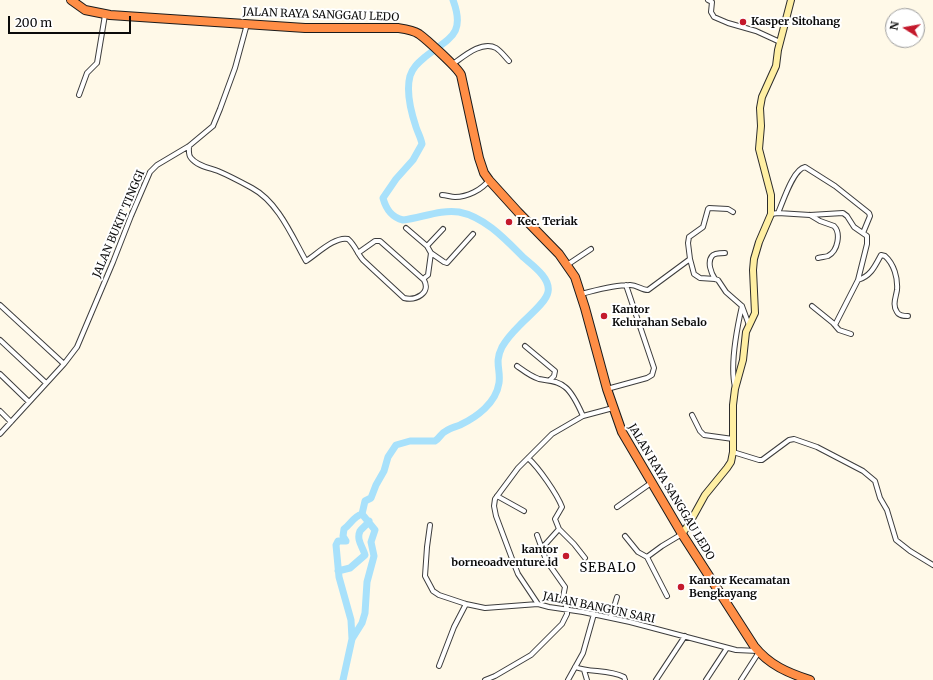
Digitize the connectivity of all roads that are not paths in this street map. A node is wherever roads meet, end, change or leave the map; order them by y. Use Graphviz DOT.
graph roads {
  1 [pos="72,0"];
  2 [pos="708,0"];
  3 [pos="791,0"];
  4 [pos="105,15"];
  5 [pos="247,24"];
  6 [pos="780,42"];
  7 [pos="509,61"];
  8 [pos="453,64"];
  9 [pos="79,95"];
  10 [pos="189,146"];
  11 [pos="489,180"];
  12 [pos="442,194"];
  13 [pos="733,212"];
  14 [pos="778,213"];
  15 [pos="771,214"];
  16 [pos="810,215"];
  17 [pos="406,228"];
  18 [pos="443,229"];
  19 [pos="863,233"];
  20 [pos="474,234"];
  21 [pos="427,246"];
  22 [pos="591,249"];
  23 [pos="358,253"];
  24 [pos="431,253"];
  25 [pos="725,253"];
  26 [pos="818,258"];
  27 [pos="690,259"];
  28 [pos="567,265"];
  29 [pos="715,278"];
  30 [pos="423,279"];
  31 [pos="858,280"];
  32 [pos="626,285"];
  33 [pos="581,294"];
  34 [pos="0,304"];
  35 [pos="742,306"];
  36 [pos="812,306"];
  37 [pos="908,316"];
  38 [pos="749,325"];
  39 [pos="835,325"];
  40 [pos="851,334"];
  41 [pos="0,340"];
  42 [pos="525,346"];
  43 [pos="64,364"];
  44 [pos="517,366"];
  45 [pos="0,374"];
  46 [pos="550,380"];
  47 [pos="46,383"];
  48 [pos="607,389"];
  49 [pos="735,389"];
  50 [pos="29,402"];
  51 [pos="613,408"];
  52 [pos="0,412"];
  53 [pos="692,415"];
  54 [pos="583,416"];
  55 [pos="11,422"];
  56 [pos="0,434"];
  57 [pos="734,439"];
  58 [pos="734,452"];
  59 [pos="528,458"];
  60 [pos="651,483"];
  61 [pos="497,496"];
  62 [pos="617,507"];
  63 [pos="524,511"];
  64 [pos="430,525"];
  65 [pos="559,529"];
  66 [pos="682,534"];
  67 [pos="537,535"];
  68 [pos="625,536"];
  69 [pos="542,548"];
  70 [pos="648,557"];
  71 [pos="585,558"];
  72 [pos="933,565"];
  73 [pos="668,596"];
  74 [pos="616,598"];
  75 [pos="565,602"];
  76 [pos="466,604"];
  77 [pos="538,604"];
  78 [pos="559,608"];
  79 [pos="567,609"];
  80 [pos="594,614"];
  81 [pos="611,617"];
  82 [pos="685,636"];
  83 [pos="727,648"];
  84 [pos="758,652"];
  85 [pos="439,666"];
  86 [pos="575,667"];
  87 [pos="584,670"];
  88 [pos="571,674"];
  89 [pos="485,680"];
  90 [pos="568,680"];
  91 [pos="572,680"];
  92 [pos="587,680"];
  93 [pos="625,680"];
  94 [pos="656,680"];
  95 [pos="706,680"];
  96 [pos="741,680"];
  97 [pos="810,680"];
  1 -- 4 [label="highway, JALAN RAYA SANGGAU LEDO"];
  2 -- 6 [label="street"];
  3 -- 6 [label="main road"];
  4 -- 5 [label="highway, JALAN RAYA SANGGAU LEDO"];
  4 -- 9 [label="street"];
  5 -- 8 [label="highway, JALAN RAYA SANGGAU LEDO"];
  5 -- 10 [label="street, JALAN BUKIT TINGGI"];
  6 -- 15 [label="main road"];
  7 -- 8 [label="street"];
  8 -- 11 [label="highway, JALAN RAYA SANGGAU LEDO"];
  10 -- 23 [label="street"];
  10 -- 43 [label="street, JALAN BUKIT TINGGI"];
  11 -- 12 [label="street"];
  11 -- 28 [label="highway, JALAN RAYA SANGGAU LEDO"];
  13 -- 27 [label="street"];
  14 -- 15 [label="street"];
  14 -- 16 [label="street"];
  14 -- 19 [label="street"];
  15 -- 38 [label="main road"];
  16 -- 19 [label="street"];
  16 -- 26 [label="street"];
  17 -- 21 [label="street"];
  18 -- 21 [label="street"];
  19 -- 31 [label="street"];
  20 -- 24 [label="street"];
  21 -- 24 [label="street"];
  22 -- 28 [label="street"];
  23 -- 30 [label="street"];
  23 -- 30 [label="street"];
  24 -- 30 [label="street"];
  25 -- 29 [label="street"];
  27 -- 29 [label="street"];
  27 -- 32 [label="street"];
  28 -- 33 [label="highway, JALAN RAYA SANGGAU LEDO"];
  29 -- 35 [label="street"];
  31 -- 37 [label="street"];
  31 -- 39 [label="street"];
  32 -- 33 [label="street"];
  32 -- 48 [label="street"];
  33 -- 48 [label="highway, JALAN RAYA SANGGAU LEDO"];
  34 -- 43 [label="street"];
  35 -- 38 [label="street"];
  35 -- 49 [label="street"];
  36 -- 39 [label="street"];
  38 -- 49 [label="main road"];
  39 -- 40 [label="street"];
  41 -- 47 [label="street"];
  42 -- 46 [label="street"];
  43 -- 47 [label="street, JALAN BUKIT TINGGI"];
  44 -- 46 [label="street"];
  45 -- 50 [label="street"];
  46 -- 54 [label="street"];
  47 -- 50 [label="street, JALAN BUKIT TINGGI"];
  48 -- 51 [label="highway, JALAN RAYA SANGGAU LEDO"];
  49 -- 57 [label="main road"];
  50 -- 55 [label="street, JALAN BUKIT TINGGI"];
  51 -- 54 [label="street"];
  51 -- 60 [label="highway, JALAN RAYA SANGGAU LEDO"];
  52 -- 55 [label="street"];
  53 -- 57 [label="street"];
  54 -- 59 [label="street"];
  55 -- 56 [label="street, JALAN BUKIT TINGGI"];
  57 -- 58 [label="main road"];
  58 -- 66 [label="main road"];
  58 -- 72 [label="street"];
  59 -- 61 [label="street"];
  59 -- 65 [label="street"];
  60 -- 62 [label="street"];
  60 -- 66 [label="highway, JALAN RAYA SANGGAU LEDO"];
  61 -- 63 [label="street"];
  61 -- 77 [label="street"];
  64 -- 76 [label="street, JALAN BANGUN SARI"];
  65 -- 69 [label="street"];
  65 -- 71 [label="street"];
  66 -- 70 [label="street"];
  66 -- 84 [label="highway, JALAN RAYA SANGGAU LEDO"];
  67 -- 69 [label="street"];
  68 -- 70 [label="street"];
  69 -- 75 [label="street"];
  70 -- 73 [label="street"];
  74 -- 81 [label="street"];
  75 -- 78 [label="street"];
  75 -- 79 [label="street"];
  76 -- 77 [label="street, JALAN BANGUN SARI"];
  76 -- 85 [label="street"];
  77 -- 78 [label="street, JALAN BANGUN SARI"];
  78 -- 79 [label="street, JALAN BANGUN SARI"];
  79 -- 80 [label="street, JALAN BANGUN SARI"];
  79 -- 89 [label="street"];
  80 -- 81 [label="street, JALAN BANGUN SARI"];
  80 -- 86 [label="street"];
  81 -- 82 [label="street, JALAN BANGUN SARI"];
  82 -- 83 [label="street, JALAN BANGUN SARI"];
  82 -- 94 [label="street"];
  83 -- 84 [label="street, JALAN BANGUN SARI"];
  83 -- 95 [label="street"];
  84 -- 96 [label="street"];
  84 -- 97 [label="highway, JALAN RAYA SANGGAU LEDO"];
  86 -- 87 [label="street"];
  86 -- 88 [label="street"];
  87 -- 92 [label="street"];
  87 -- 93 [label="street"];
  88 -- 90 [label="street"];
  88 -- 91 [label="street"];
}
